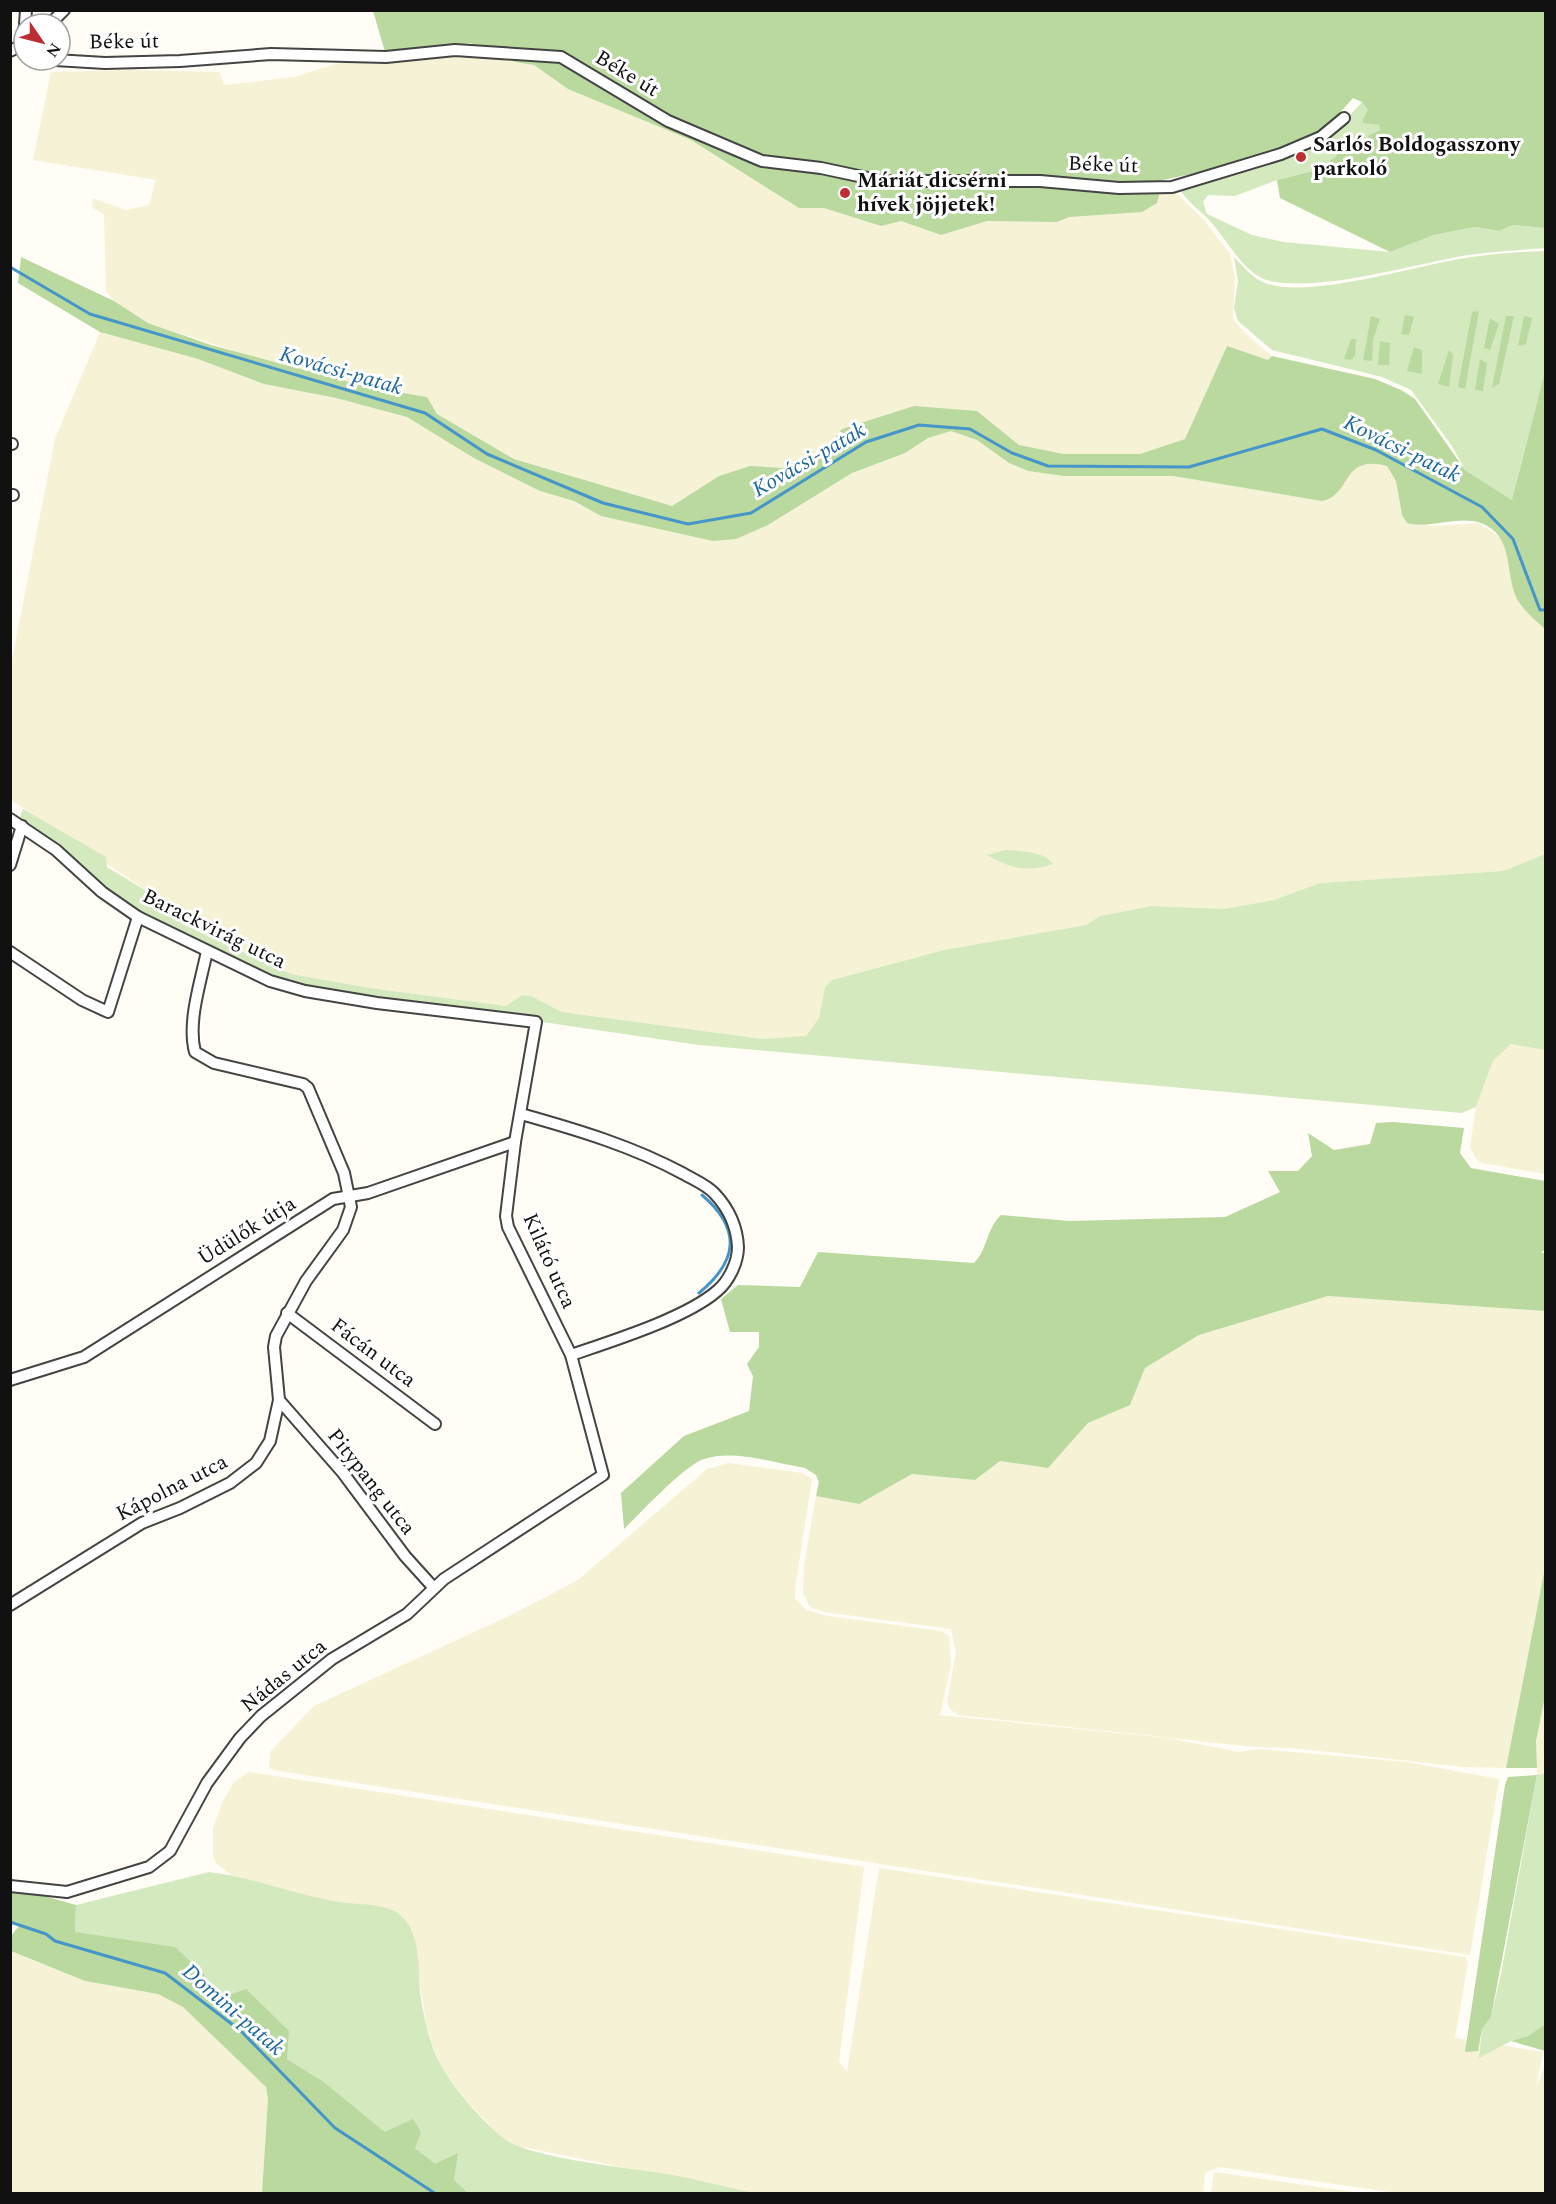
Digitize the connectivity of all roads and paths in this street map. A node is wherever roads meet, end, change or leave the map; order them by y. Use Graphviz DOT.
graph roads {
  1 [pos="72,61"];
  2 [pos="1344,118"];
  3 [pos="10,819"];
  4 [pos="22,826"];
  5 [pos="10,865"];
  6 [pos="138,916"];
  7 [pos="207,951"];
  8 [pos="10,952"];
  9 [pos="536,1022"];
  10 [pos="521,1114"];
  11 [pos="515,1142"];
  12 [pos="350,1197"];
  13 [pos="287,1313"];
  14 [pos="571,1355"];
  15 [pos="10,1380"];
  16 [pos="279,1400"];
  17 [pos="435,1424"];
  18 [pos="603,1475"];
  19 [pos="433,1587"];
  20 [pos="10,1605"];
  21 [pos="10,1886"];
  1 -- 2 [label="street, Béke út"];
  3 -- 4 [label="street, Barackvirág utca"];
  4 -- 5 [label="street"];
  4 -- 6 [label="street, Barackvirág utca"];
  6 -- 7 [label="street, Barackvirág utca"];
  6 -- 8 [label="street"];
  7 -- 9 [label="street, Barackvirág utca"];
  7 -- 12 [label="street"];
  9 -- 10 [label="street, Kilátó utca"];
  10 -- 11 [label="street, Kilátó utca"];
  10 -- 14 [label="street"];
  11 -- 12 [label="street, Üdülők útja"];
  11 -- 14 [label="street, Kilátó utca"];
  12 -- 13 [label="street, Kápolna utca"];
  12 -- 15 [label="street, Üdülők útja"];
  13 -- 16 [label="street, Kápolna utca"];
  13 -- 17 [label="street, Fácán utca"];
  14 -- 18 [label="street, Kilátó utca"];
  16 -- 19 [label="street, Pitypang utca"];
  16 -- 20 [label="street, Kápolna utca"];
  18 -- 19 [label="street, Nádas utca"];
  19 -- 21 [label="street, Nádas utca"];
}
